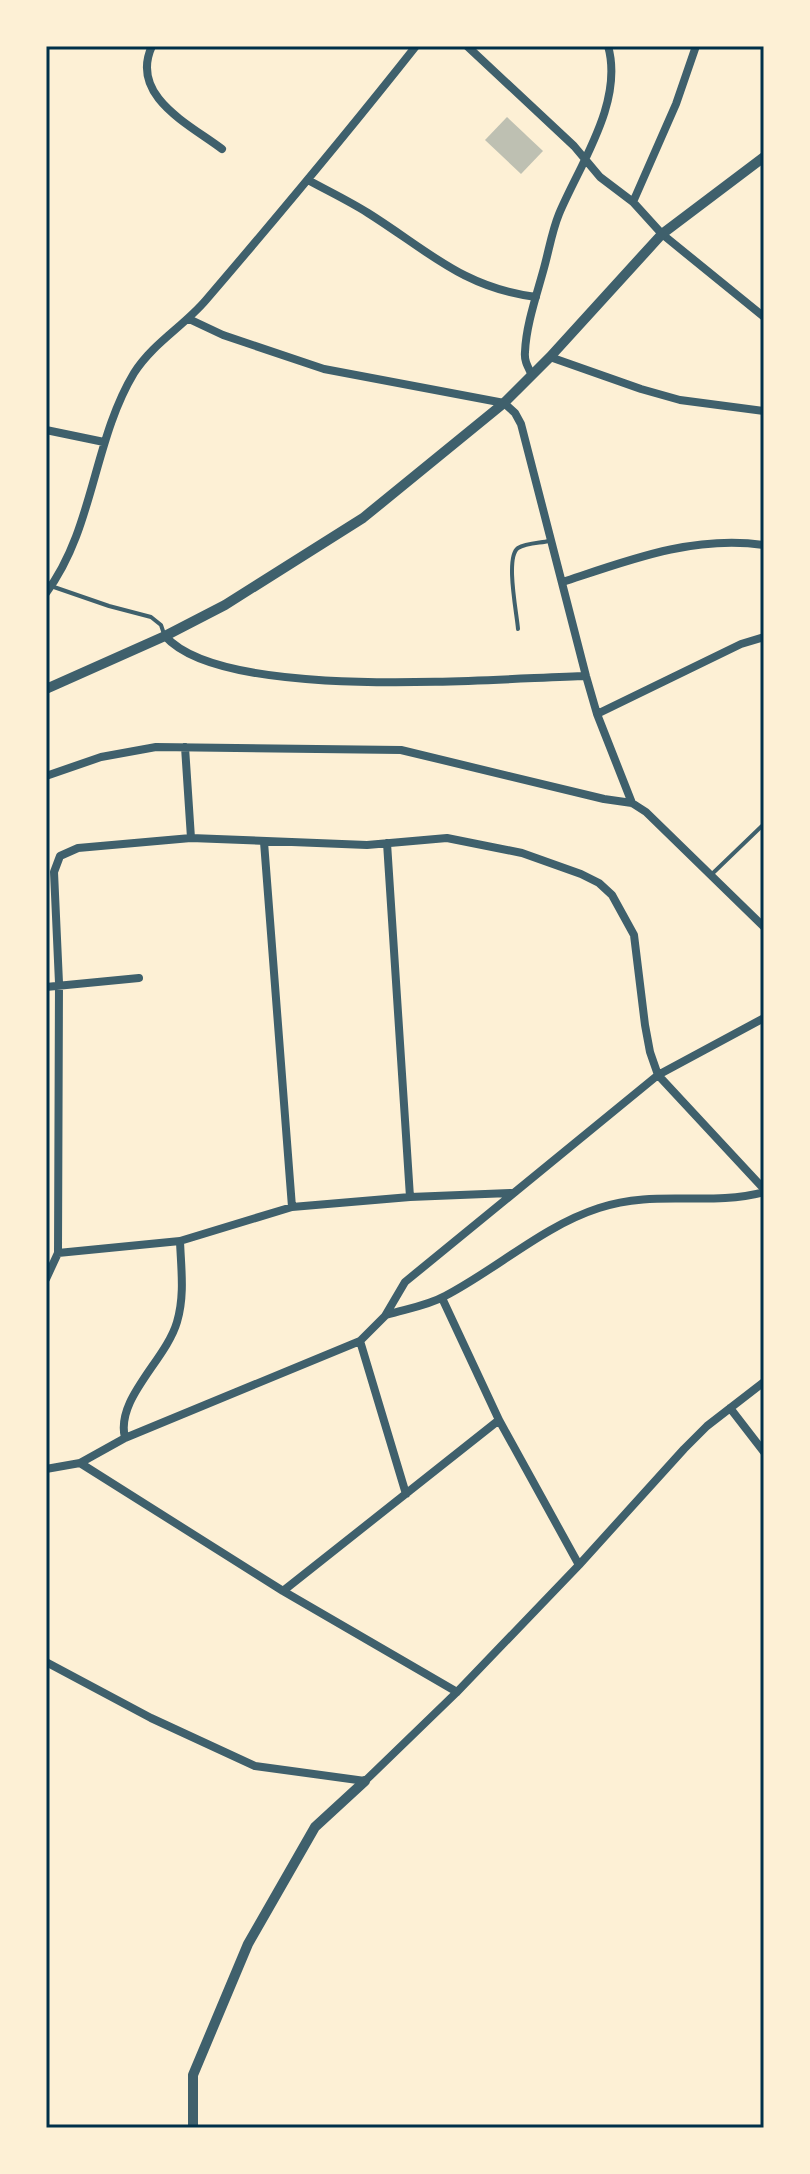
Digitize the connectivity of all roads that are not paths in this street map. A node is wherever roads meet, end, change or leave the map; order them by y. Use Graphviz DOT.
graph roads {
  1 [pos="152,46"];
  2 [pos="416,46"];
  3 [pos="467,46"];
  4 [pos="608,46"];
  5 [pos="696,46"];
  6 [pos="222,149"];
  7 [pos="764,157"];
  8 [pos="585,161"];
  9 [pos="308,180"];
  10 [pos="633,202"];
  11 [pos="662,234"];
  12 [pos="536,297"];
  13 [pos="764,317"];
  14 [pos="189,319"];
  15 [pos="550,357"];
  16 [pos="532,375"];
  17 [pos="504,403"];
  18 [pos="764,411"];
  19 [pos="46,430"];
  20 [pos="104,442"];
  21 [pos="552,541"];
  22 [pos="764,545"];
  23 [pos="563,582"];
  24 [pos="49,589"];
  25 [pos="518,629"];
  26 [pos="165,636"];
  27 [pos="764,637"];
  28 [pos="586,676"];
  29 [pos="46,689"];
  30 [pos="597,714"];
  31 [pos="185,747"];
  32 [pos="46,776"];
  33 [pos="632,803"];
  34 [pos="764,824"];
  35 [pos="191,838"];
  36 [pos="264,842"];
  37 [pos="387,843"];
  38 [pos="712,874"];
  39 [pos="764,927"];
  40 [pos="139,978"];
  41 [pos="59,986"];
  42 [pos="46,987"];
  43 [pos="764,1018"];
  44 [pos="658,1075"];
  45 [pos="764,1191"];
  46 [pos="513,1193"];
  47 [pos="410,1197"];
  48 [pos="292,1207"];
  49 [pos="180,1241"];
  50 [pos="58,1253"];
  51 [pos="46,1279"];
  52 [pos="442,1298"];
  53 [pos="385,1316"];
  54 [pos="360,1341"];
  55 [pos="764,1382"];
  56 [pos="730,1408"];
  57 [pos="499,1420"];
  58 [pos="125,1438"];
  59 [pos="764,1452"];
  60 [pos="80,1463"];
  61 [pos="46,1469"];
  62 [pos="406,1494"];
  63 [pos="579,1565"];
  64 [pos="283,1591"];
  65 [pos="46,1662"];
  66 [pos="457,1692"];
  67 [pos="365,1781"];
  68 [pos="193,2128"];
  1 -- 6 [label="street"];
  2 -- 9 [label="street"];
  3 -- 8 [label="street"];
  4 -- 8 [label="street"];
  5 -- 10 [label="street"];
  7 -- 11 [label="street"];
  8 -- 10 [label="street"];
  8 -- 12 [label="street"];
  9 -- 12 [label="street"];
  9 -- 14 [label="street"];
  10 -- 11 [label="street"];
  11 -- 13 [label="street"];
  11 -- 15 [label="street"];
  12 -- 16 [label="street"];
  14 -- 17 [label="street"];
  14 -- 20 [label="street"];
  15 -- 16 [label="street"];
  15 -- 18 [label="street"];
  16 -- 17 [label="street"];
  17 -- 21 [label="street"];
  17 -- 26 [label="street"];
  19 -- 20 [label="street"];
  20 -- 24 [label="street"];
  21 -- 23 [label="street"];
  21 -- 25 [label="lane"];
  22 -- 23 [label="street"];
  23 -- 28 [label="street"];
  24 -- 26 [label="lane"];
  26 -- 28 [label="street"];
  26 -- 29 [label="street"];
  27 -- 30 [label="street"];
  28 -- 30 [label="street"];
  30 -- 33 [label="street"];
  31 -- 32 [label="street"];
  31 -- 33 [label="street"];
  31 -- 35 [label="street"];
  33 -- 38 [label="street"];
  34 -- 38 [label="lane"];
  35 -- 36 [label="street"];
  35 -- 41 [label="street"];
  36 -- 37 [label="street"];
  36 -- 48 [label="street"];
  37 -- 44 [label="street"];
  37 -- 47 [label="street"];
  38 -- 39 [label="street"];
  40 -- 41 [label="street"];
  41 -- 42 [label="street"];
  41 -- 50 [label="street"];
  43 -- 44 [label="street"];
  44 -- 45 [label="street"];
  44 -- 46 [label="street"];
  45 -- 52 [label="street"];
  46 -- 47 [label="street"];
  46 -- 53 [label="street"];
  47 -- 48 [label="street"];
  48 -- 49 [label="street"];
  49 -- 50 [label="street"];
  49 -- 58 [label="street"];
  50 -- 51 [label="street"];
  52 -- 53 [label="street"];
  52 -- 57 [label="street"];
  53 -- 54 [label="street"];
  54 -- 58 [label="street"];
  54 -- 62 [label="street"];
  55 -- 56 [label="street"];
  56 -- 59 [label="street"];
  56 -- 63 [label="street"];
  57 -- 62 [label="street"];
  57 -- 63 [label="street"];
  58 -- 60 [label="street"];
  60 -- 61 [label="street"];
  60 -- 64 [label="street"];
  62 -- 64 [label="street"];
  63 -- 66 [label="street"];
  64 -- 66 [label="street"];
  65 -- 67 [label="street"];
  66 -- 67 [label="street"];
  67 -- 68 [label="street"];
}
